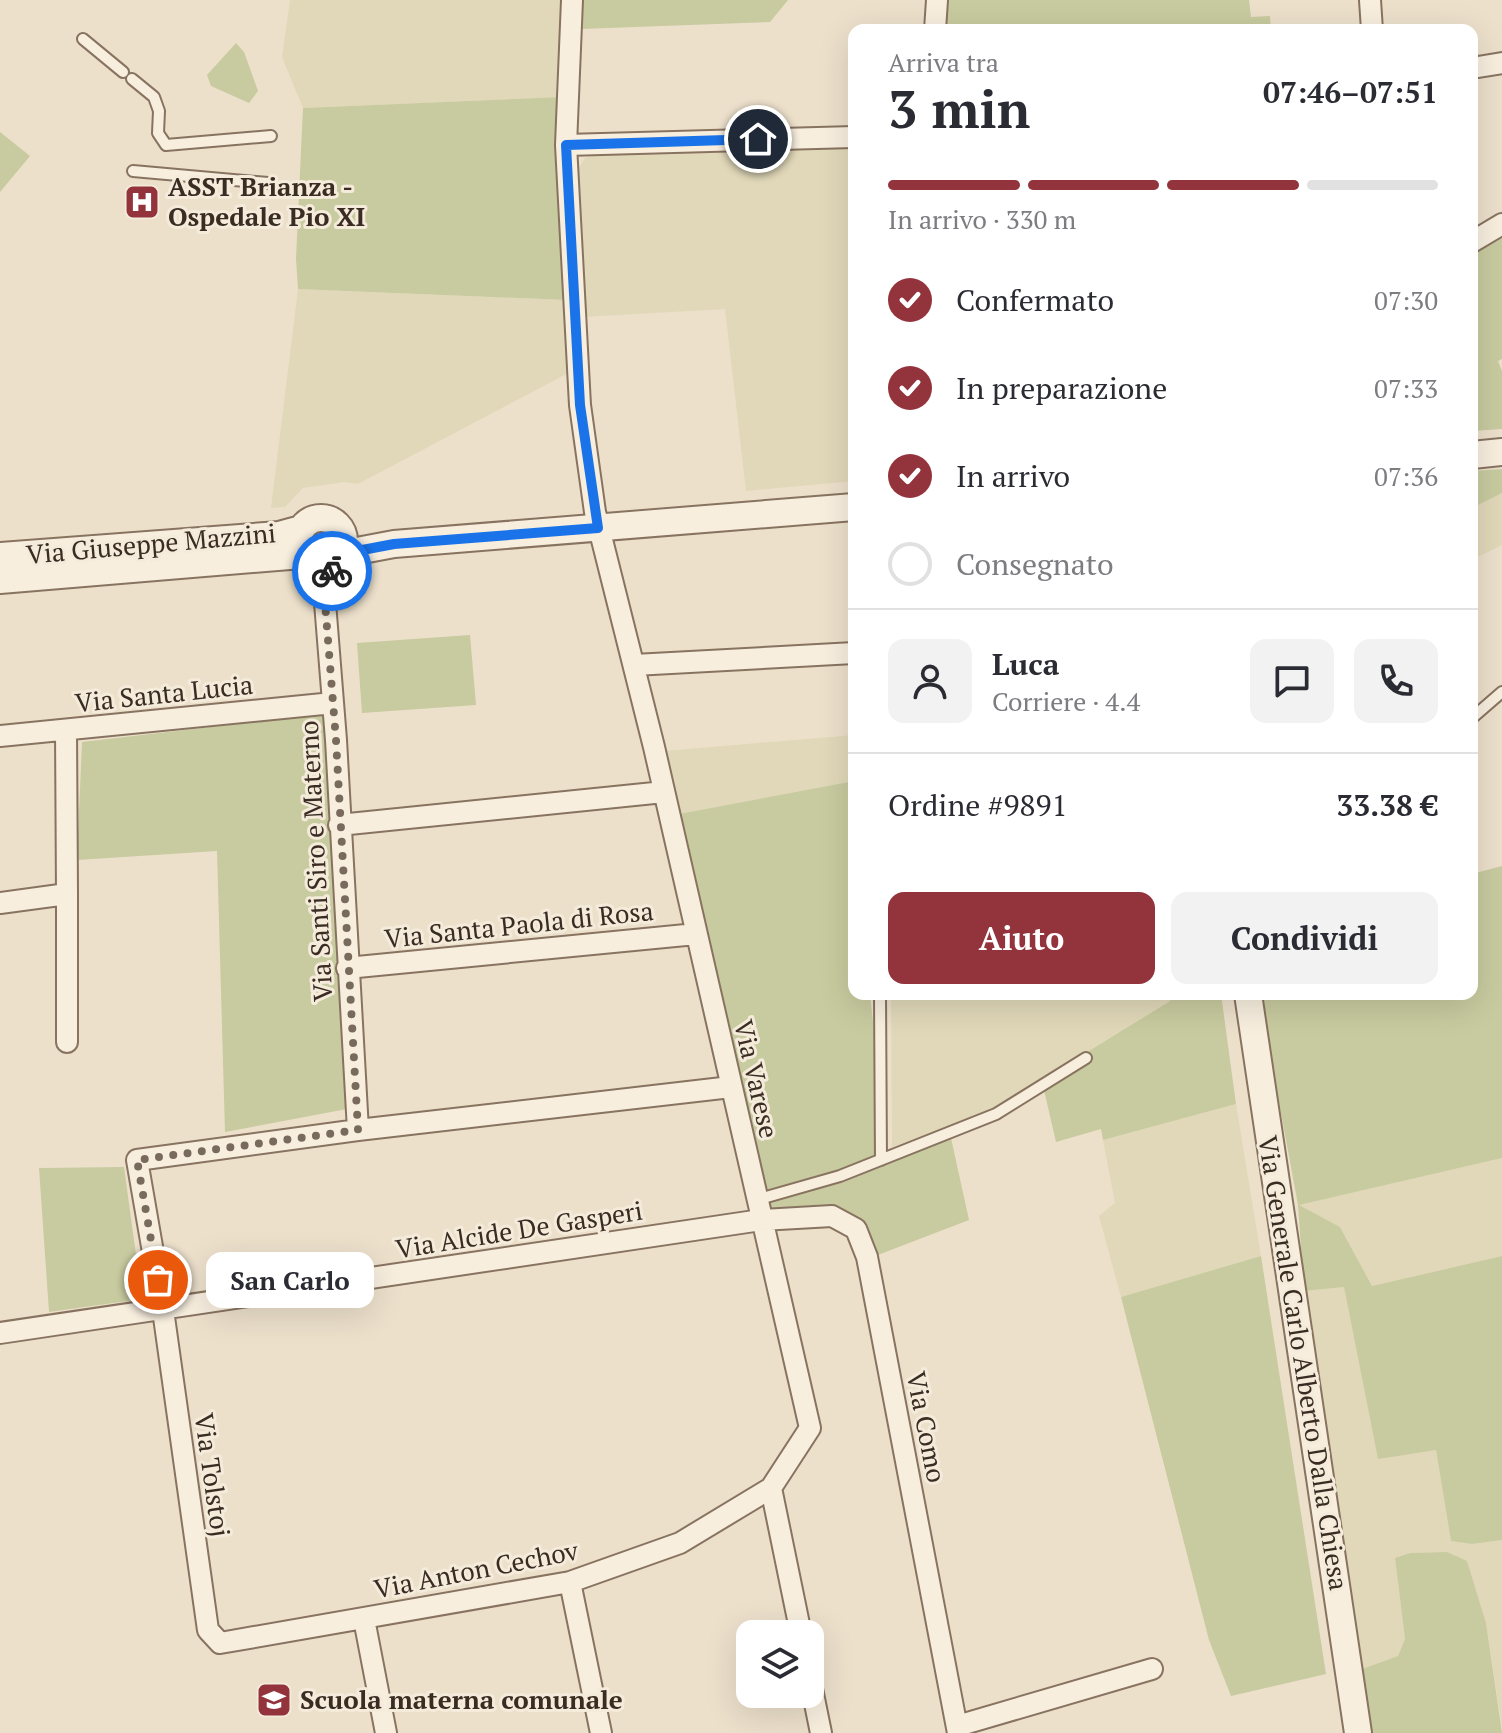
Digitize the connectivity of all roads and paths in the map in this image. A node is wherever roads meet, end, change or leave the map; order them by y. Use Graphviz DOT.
graph roads {
  1 [pos="572,0"];
  2 [pos="937,0"];
  3 [pos="1370,0"];
  4 [pos="935,24"];
  5 [pos="1372,24"];
  6 [pos="83,39"];
  7 [pos="1502,63"];
  8 [pos="1478,67"];
  9 [pos="271,136"];
  10 [pos="848,137"];
  11 [pos="566,145"];
  12 [pos="133,171"];
  13 [pos="268,183"];
  14 [pos="1502,224"];
  15 [pos="1478,238"];
  16 [pos="1502,452"];
  17 [pos="1478,454"];
  18 [pos="848,507"];
  19 [pos="340,528"];
  20 [pos="598,528"];
  21 [pos="394,544"];
  22 [pos="304,549"];
  23 [pos="0,556"];
  24 [pos="339,557"];
  25 [pos="0,580"];
  26 [pos="324,590"];
  27 [pos="848,653"];
  28 [pos="634,665"];
  29 [pos="1502,692"];
  30 [pos="333,703"];
  31 [pos="1478,713"];
  32 [pos="66,730"];
  33 [pos="0,736"];
  34 [pos="664,792"];
  35 [pos="339,825"];
  36 [pos="67,894"];
  37 [pos="0,903"];
  38 [pos="696,934"];
  39 [pos="347,968"];
  40 [pos="880,1000"];
  41 [pos="1249,1000"];
  42 [pos="67,1042"];
  43 [pos="1086,1058"];
  44 [pos="731,1087"];
  45 [pos="358,1130"];
  46 [pos="881,1160"];
  47 [pos="756,1200"];
  48 [pos="761,1220"];
  49 [pos="163,1310"];
  50 [pos="0,1333"];
  51 [pos="771,1488"];
  52 [pos="570,1582"];
  53 [pos="364,1619"];
  54 [pos="798,1620"];
  55 [pos="220,1643"];
  56 [pos="1152,1669"];
  57 [pos="816,1708"];
  58 [pos="957,1730"];
  59 [pos="386,1733"];
  60 [pos="601,1733"];
  61 [pos="821,1733"];
  62 [pos="1358,1733"];
  1 -- 11 [label="street, Via Varese"];
  2 -- 4 [label="street"];
  3 -- 5 [label="street"];
  6 -- 9 [label="lane"];
  7 -- 8 [label="street"];
  10 -- 11 [label="street"];
  11 -- 20 [label="street, Via Varese"];
  12 -- 13 [label="lane"];
  14 -- 15 [label="street"];
  16 -- 17 [label="street"];
  18 -- 20 [label="street"];
  19 -- 21 [label="street"];
  19 -- 22 [label="street"];
  19 -- 24 [label="street"];
  20 -- 21 [label="street"];
  20 -- 28 [label="street, Via Varese"];
  21 -- 24 [label="street"];
  22 -- 23 [label="street, Via Giuseppe Mazzini"];
  22 -- 24 [label="street"];
  22 -- 25 [label="street, Via Giuseppe Mazzini"];
  22 -- 26 [label="street, Via Santi Siro e Materno"];
  24 -- 26 [label="street, Via Santi Siro e Materno"];
  26 -- 30 [label="street, Via Santi Siro e Materno"];
  27 -- 28 [label="street"];
  28 -- 34 [label="street, Via Varese"];
  29 -- 31 [label="lane"];
  30 -- 32 [label="street, Via Santa Lucia"];
  30 -- 35 [label="street, Via Santi Siro e Materno"];
  32 -- 33 [label="street, Via Santa Lucia"];
  32 -- 36 [label="street"];
  34 -- 35 [label="street"];
  34 -- 38 [label="street, Via Varese"];
  35 -- 39 [label="street, Via Santi Siro e Materno"];
  36 -- 37 [label="street"];
  36 -- 42 [label="street"];
  38 -- 39 [label="street, Via Santa Paola di Rosa"];
  38 -- 44 [label="street, Via Varese"];
  39 -- 45 [label="street, Via Santi Siro e Materno"];
  40 -- 46 [label="lane"];
  41 -- 62 [label="street, Via Generale Carlo Alberto Dalla Chiesa"];
  43 -- 46 [label="lane"];
  44 -- 45 [label="street"];
  44 -- 47 [label="street, Via Varese"];
  45 -- 49 [label="street"];
  46 -- 47 [label="lane"];
  47 -- 48 [label="street, Via Varese"];
  48 -- 49 [label="street, Via Alcide De Gasperi"];
  48 -- 51 [label="street, Via Varese"];
  48 -- 58 [label="street, Via Como"];
  49 -- 50 [label="street, Via Alcide De Gasperi"];
  49 -- 55 [label="street, Via Tolstoj"];
  51 -- 52 [label="street, Via Anton Cechov"];
  51 -- 54 [label="street"];
  52 -- 53 [label="street, Via Anton Cechov"];
  52 -- 60 [label="street"];
  53 -- 55 [label="street, Via Anton Cechov"];
  53 -- 59 [label="street"];
  56 -- 58 [label="street"];
  57 -- 61 [label="street"];
}
